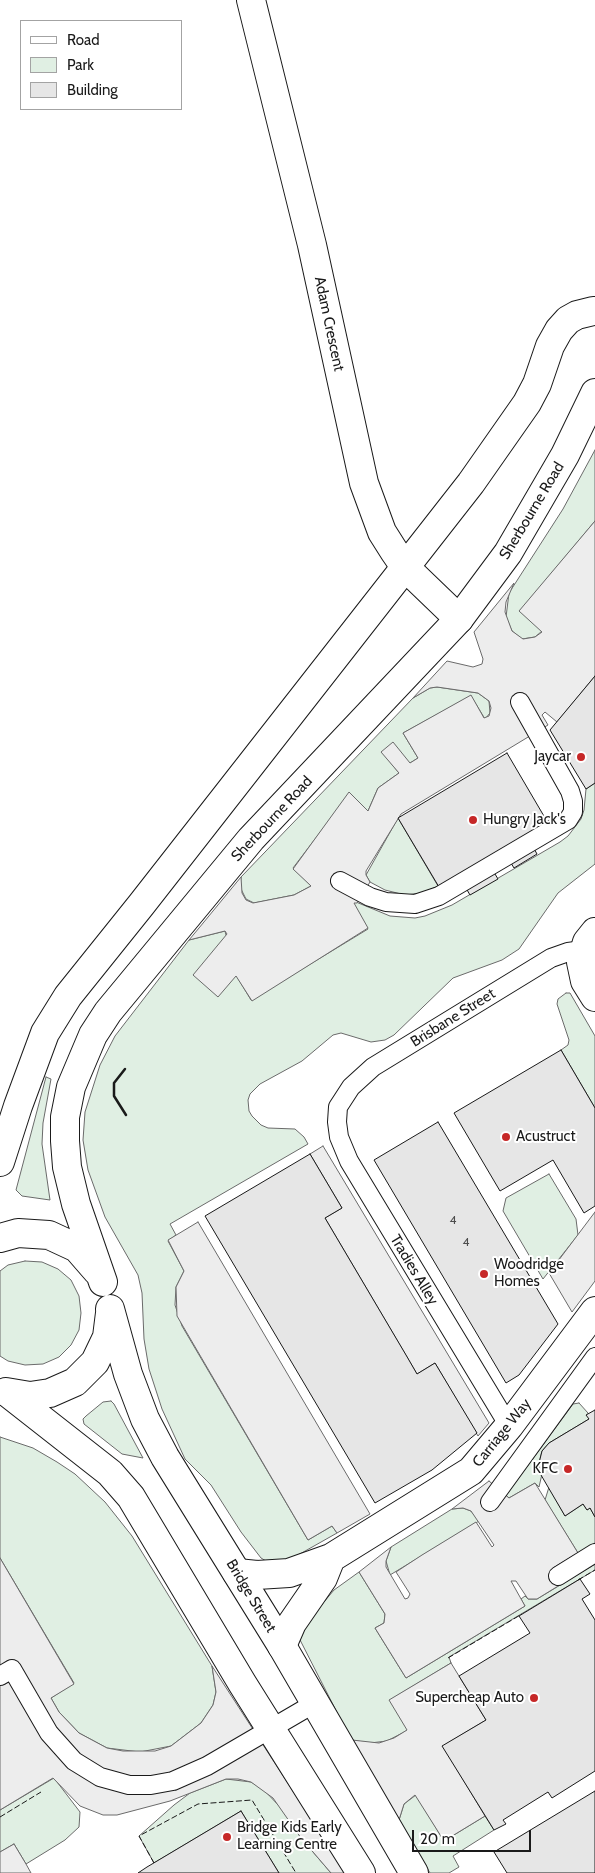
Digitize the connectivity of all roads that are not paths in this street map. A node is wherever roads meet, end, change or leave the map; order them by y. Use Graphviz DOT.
graph roads {
  1 [pos="251,0"];
  2 [pos="594,309"];
  3 [pos="595,393"];
  4 [pos="405,567"];
  5 [pos="460,619"];
  6 [pos="520,702"];
  7 [pos="340,881"];
  8 [pos="589,941"];
  9 [pos="595,997"];
  10 [pos="338,1107"];
  11 [pos="0,1162"];
  12 [pos="0,1238"];
  13 [pos="104,1282"];
  14 [pos="110,1309"];
  15 [pos="591,1324"];
  16 [pos="595,1357"];
  17 [pos="4,1391"];
  18 [pos="508,1426"];
  19 [pos="490,1502"];
  20 [pos="595,1554"];
  21 [pos="331,1558"];
  22 [pos="237,1573"];
  23 [pos="558,1576"];
  24 [pos="282,1646"];
  25 [pos="0,1676"];
  26 [pos="315,1703"];
  27 [pos="272,1730"];
  28 [pos="361,1873"];
  29 [pos="414,1873"];
  1 -- 4 [label="main road, Adam Crescent"];
  2 -- 4 [label="main road"];
  3 -- 5 [label="main road, Sherbourne Road"];
  4 -- 5 [label="main road, Adam Crescent"];
  4 -- 11 [label="main road"];
  5 -- 13 [label="main road, Sherbourne Road"];
  6 -- 7 [label="lane"];
  8 -- 9 [label="main road, Brisbane Street"];
  8 -- 10 [label="lane, Brisbane Street"];
  10 -- 18 [label="lane, Tradies Alley"];
  12 -- 13 [label="main road"];
  13 -- 14 [label="main road, Bridge Street"];
  14 -- 17 [label="main road"];
  14 -- 22 [label="main road, Bridge Street"];
  15 -- 18 [label="main road, Carriage Way"];
  16 -- 19 [label="lane"];
  17 -- 27 [label="main road"];
  18 -- 21 [label="main road, Carriage Way"];
  20 -- 23 [label="lane"];
  21 -- 22 [label="main road, Carriage Way"];
  21 -- 24 [label="main road"];
  22 -- 24 [label="main road, Bridge Street"];
  24 -- 26 [label="main road, Bridge Street"];
  25 -- 27 [label="lane"];
  26 -- 27 [label="lane"];
  26 -- 29 [label="main road, Bridge Street"];
  27 -- 28 [label="main road"];
}
